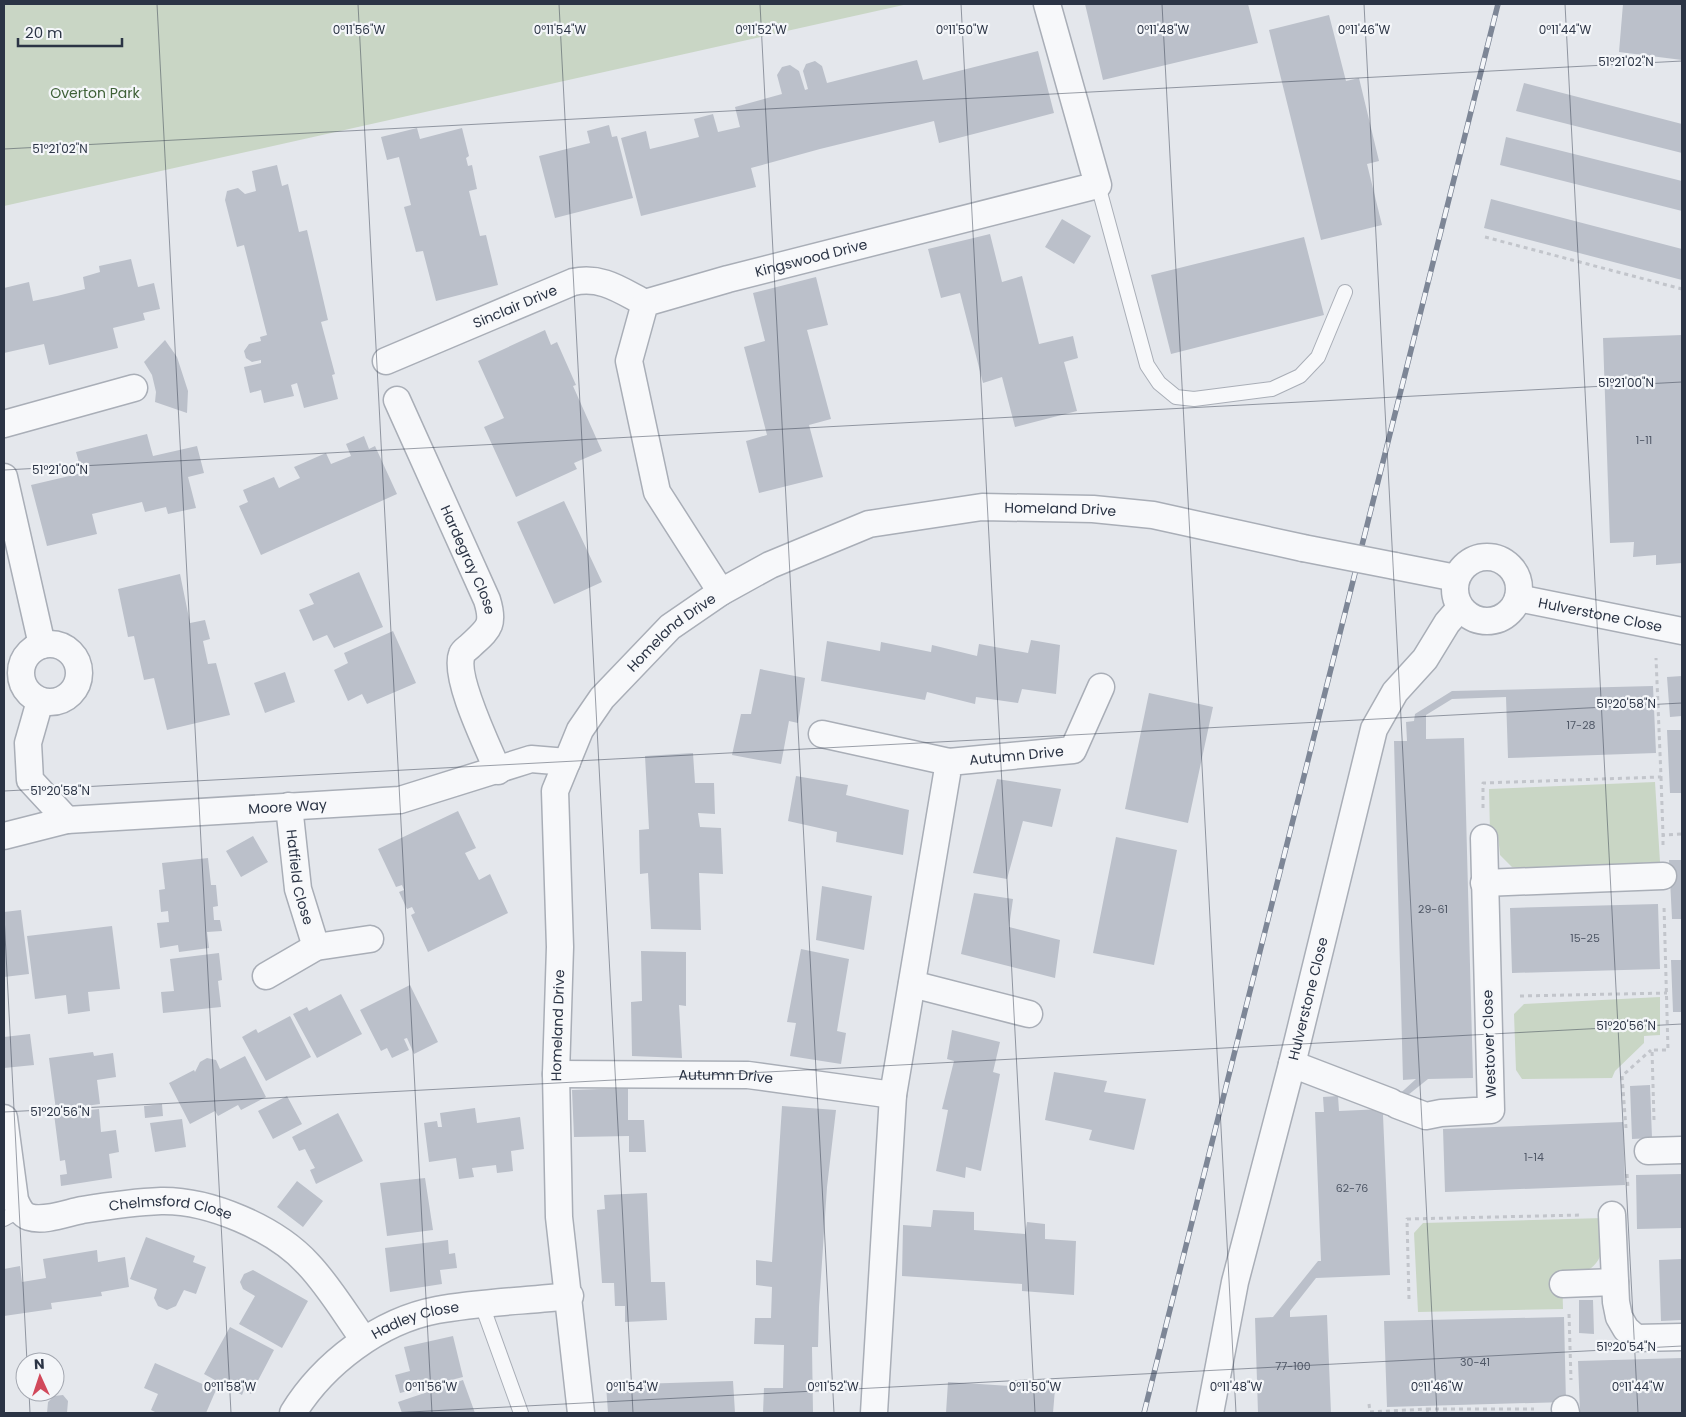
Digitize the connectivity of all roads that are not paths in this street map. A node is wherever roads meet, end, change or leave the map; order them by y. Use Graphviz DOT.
graph roads {
  1 [pos="1046,4"];
  2 [pos="1098,185"];
  3 [pos="1345,292"];
  4 [pos="645,303"];
  5 [pos="386,361"];
  6 [pos="134,388"];
  7 [pos="397,400"];
  8 [pos="4,424"];
  9 [pos="4,477"];
  10 [pos="1456,578"];
  11 [pos="721,592"];
  12 [pos="1518,598"];
  13 [pos="1460,608"];
  14 [pos="1682,631"];
  15 [pos="42,644"];
  16 [pos="1101,687"];
  17 [pos="40,701"];
  18 [pos="822,734"];
  19 [pos="566,762"];
  20 [pos="950,762"];
  21 [pos="498,771"];
  22 [pos="289,806"];
  23 [pos="67,820"];
  24 [pos="4,836"];
  25 [pos="1484,838"];
  26 [pos="1663,876"];
  27 [pos="1484,883"];
  28 [pos="370,939"];
  29 [pos="316,947"];
  30 [pos="266,976"];
  31 [pos="912,984"];
  32 [pos="1028,1014"];
  33 [pos="1292,1064"];
  34 [pos="556,1074"];
  35 [pos="893,1095"];
  36 [pos="4,1118"];
  37 [pos="1682,1150"];
  38 [pos="1643,1151"];
  39 [pos="12,1214"];
  40 [pos="1612,1215"];
  41 [pos="1616,1282"];
  42 [pos="1565,1284"];
  43 [pos="570,1296"];
  44 [pos="482,1305"];
  45 [pos="1682,1337"];
  46 [pos="364,1340"];
  47 [pos="293,1413"];
  48 [pos="521,1413"];
  49 [pos="581,1413"];
  50 [pos="874,1413"];
  51 [pos="1210,1413"];
  1 -- 2 [label="street"];
  2 -- 3 [label="lane"];
  2 -- 4 [label="street, Kingswood Drive"];
  4 -- 5 [label="street, Sinclair Drive"];
  4 -- 11 [label="street"];
  6 -- 8 [label="street"];
  7 -- 21 [label="street, Hardegray Close"];
  9 -- 15 [label="street"];
  10 -- 11 [label="street, Homeland Drive, bridge"];
  10 -- 12 [label="street"];
  10 -- 13 [label="street"];
  11 -- 19 [label="street, Homeland Drive"];
  12 -- 13 [label="street"];
  12 -- 14 [label="street, Hulverstone Close"];
  13 -- 33 [label="street, Hulverstone Close"];
  15 -- 17 [label="street"];
  15 -- 17 [label="street"];
  16 -- 20 [label="street, Autumn Drive"];
  17 -- 23 [label="street"];
  18 -- 20 [label="street, Autumn Drive"];
  19 -- 21 [label="street, Moore Way"];
  19 -- 34 [label="street, Homeland Drive"];
  20 -- 31 [label="street, Autumn Drive"];
  21 -- 22 [label="street, Moore Way"];
  22 -- 23 [label="street, Moore Way"];
  22 -- 29 [label="street, Hatfield Close"];
  23 -- 24 [label="street, Moore Way"];
  25 -- 27 [label="street, Westover Close"];
  26 -- 27 [label="street"];
  27 -- 33 [label="street, Westover Close"];
  28 -- 29 [label="street"];
  29 -- 30 [label="street"];
  31 -- 32 [label="street"];
  31 -- 35 [label="street, Autumn Drive"];
  33 -- 51 [label="street, Hulverstone Close"];
  34 -- 35 [label="street, Autumn Drive"];
  34 -- 43 [label="street, Homeland Drive"];
  35 -- 50 [label="street, Autumn Drive"];
  36 -- 39 [label="street, Chelmsford Close"];
  37 -- 38 [label="street"];
  39 -- 46 [label="street, Chelmsford Close"];
  40 -- 41 [label="street"];
  41 -- 42 [label="street"];
  41 -- 45 [label="street"];
  43 -- 44 [label="street, Hadley Close"];
  43 -- 49 [label="street, Homeland Drive"];
  44 -- 46 [label="street, Hadley Close"];
  44 -- 48 [label="lane"];
  46 -- 47 [label="street, Hadley Close"];
}
